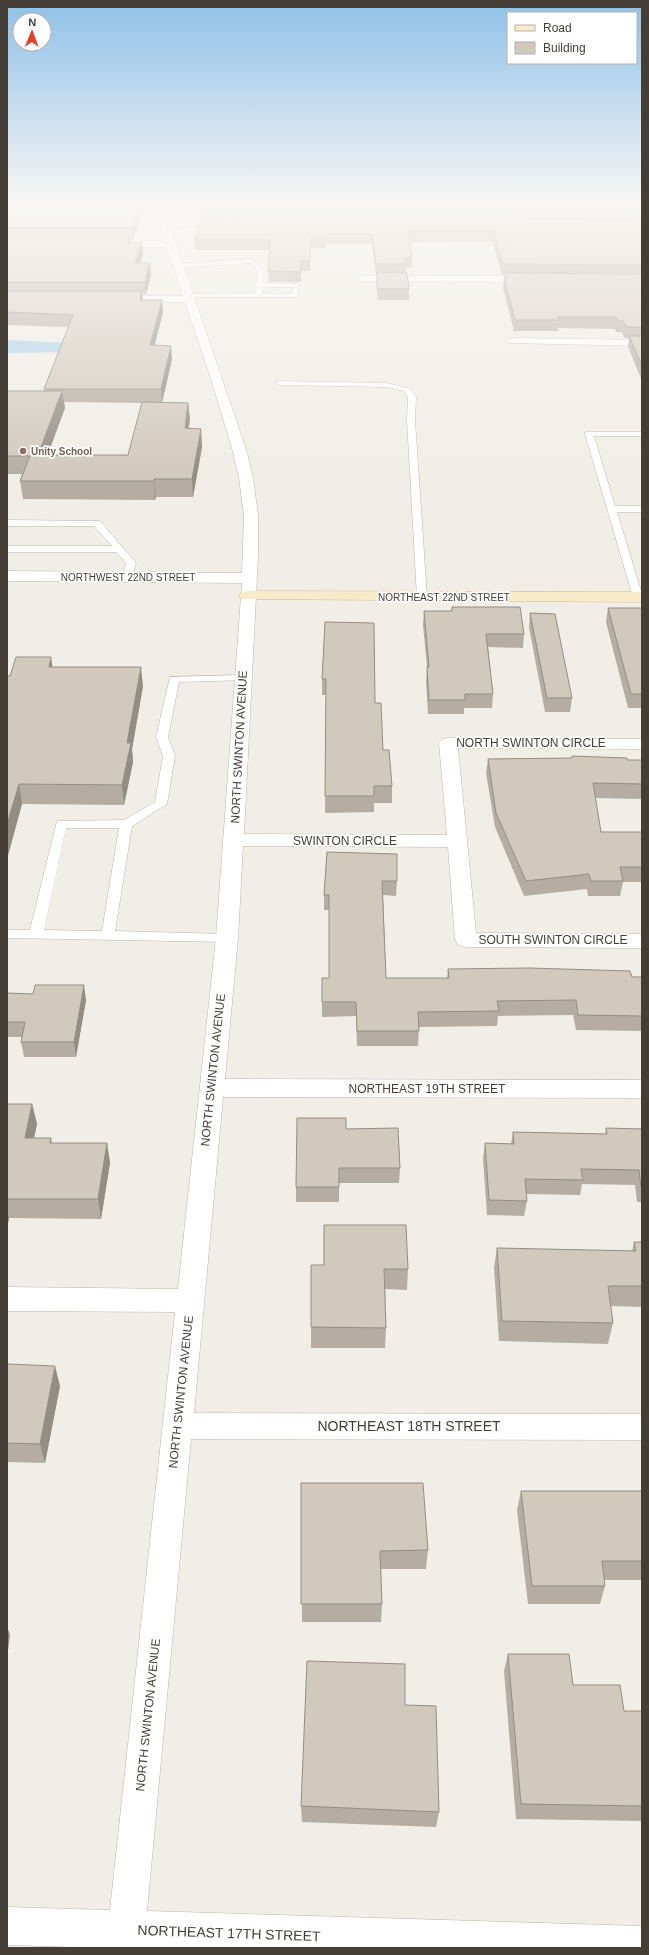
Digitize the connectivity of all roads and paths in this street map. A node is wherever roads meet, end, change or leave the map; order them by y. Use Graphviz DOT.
graph roads {
  1 [pos="295,294"];
  2 [pos="258,295"];
  3 [pos="189,297"];
  4 [pos="102,299"];
  5 [pos="513,341"];
  6 [pos="642,343"];
  7 [pos="280,383"];
  8 [pos="642,434"];
  9 [pos="611,509"];
  10 [pos="642,509"];
  11 [pos="7,523"];
  12 [pos="119,549"];
  13 [pos="7,550"];
  14 [pos="7,576"];
  15 [pos="127,577"];
  16 [pos="248,587"];
  17 [pos="422,597"];
  18 [pos="640,597"];
  19 [pos="243,678"];
  20 [pos="642,744"];
  21 [pos="126,824"];
  22 [pos="234,840"];
  23 [pos="456,841"];
  24 [pos="7,934"];
  25 [pos="36,934"];
  26 [pos="108,936"];
  27 [pos="227,938"];
  28 [pos="642,941"];
  29 [pos="211,1088"];
  30 [pos="642,1089"];
  31 [pos="7,1299"];
  32 [pos="190,1301"];
  33 [pos="177,1426"];
  34 [pos="642,1427"];
  35 [pos="7,1926"];
  36 [pos="126,1939"];
  37 [pos="642,1945"];
  1 -- 2 [label="lane"];
  2 -- 3 [label="lane"];
  3 -- 4 [label="street"];
  3 -- 16 [label="street, NORTH SWINTON AVENUE"];
  5 -- 6 [label="street"];
  7 -- 17 [label="lane"];
  8 -- 9 [label="lane"];
  9 -- 10 [label="lane"];
  9 -- 18 [label="lane"];
  11 -- 12 [label="lane"];
  12 -- 13 [label="lane"];
  12 -- 15 [label="lane"];
  14 -- 15 [label="street, NORTHWEST 22ND STREET"];
  15 -- 16 [label="street, NORTHWEST 22ND STREET"];
  16 -- 17 [label="street, NORTHEAST 22ND STREET"];
  16 -- 19 [label="street, NORTH SWINTON AVENUE"];
  17 -- 18 [label="street, NORTHEAST 22ND STREET"];
  19 -- 21 [label="lane"];
  19 -- 22 [label="street, NORTH SWINTON AVENUE"];
  20 -- 23 [label="street, NORTH SWINTON CIRCLE"];
  21 -- 25 [label="lane"];
  21 -- 26 [label="lane"];
  22 -- 23 [label="street, SWINTON CIRCLE"];
  22 -- 27 [label="street, NORTH SWINTON AVENUE"];
  23 -- 28 [label="street, SOUTH SWINTON CIRCLE"];
  24 -- 25 [label="lane"];
  25 -- 26 [label="lane"];
  26 -- 27 [label="lane"];
  27 -- 29 [label="street, NORTH SWINTON AVENUE"];
  29 -- 30 [label="street, NORTHEAST 19TH STREET"];
  29 -- 32 [label="street, NORTH SWINTON AVENUE"];
  31 -- 32 [label="street"];
  32 -- 33 [label="street, NORTH SWINTON AVENUE"];
  33 -- 34 [label="street, NORTHEAST 18TH STREET"];
  33 -- 36 [label="street, NORTH SWINTON AVENUE"];
  35 -- 36 [label="street, NORTHEAST 17TH STREET"];
  36 -- 37 [label="street, NORTHEAST 17TH STREET"];
}
